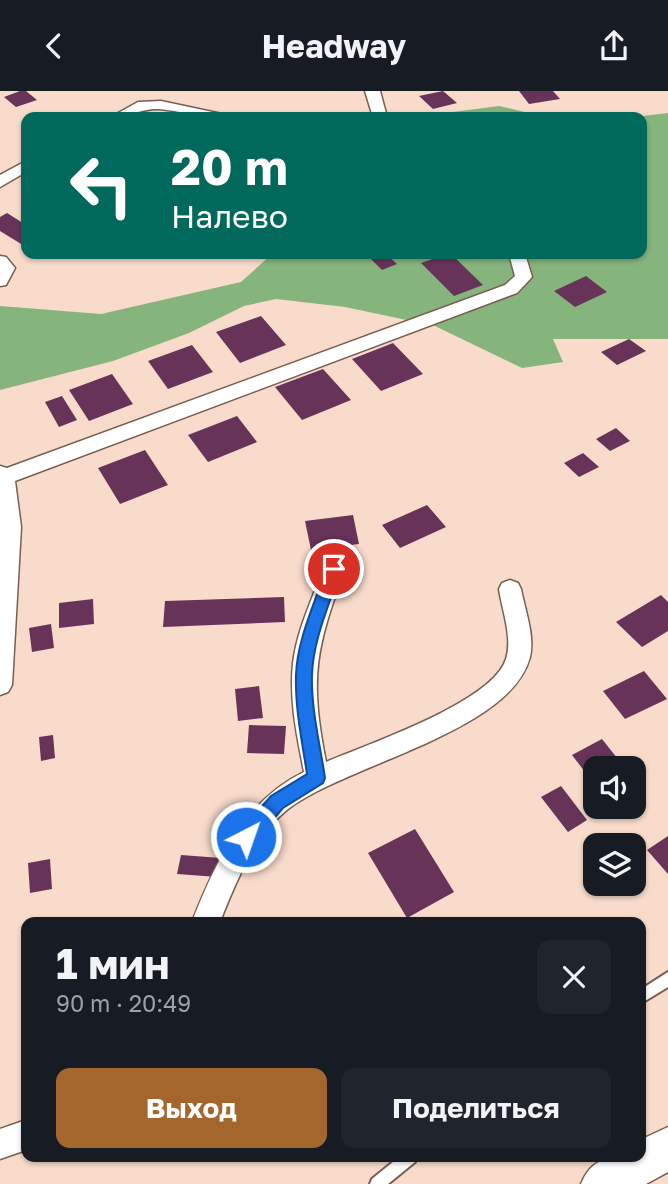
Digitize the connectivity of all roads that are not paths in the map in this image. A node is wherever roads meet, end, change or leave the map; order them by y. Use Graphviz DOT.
graph roads {
  1 [pos="372,91"];
  2 [pos="143,98"];
  3 [pos="125,112"];
  4 [pos="200,112"];
  5 [pos="379,112"];
  6 [pos="21,168"];
  7 [pos="0,182"];
  8 [pos="519,259"];
  9 [pos="0,261"];
  10 [pos="0,281"];
  11 [pos="2,475"];
  12 [pos="334,569"];
  13 [pos="510,589"];
  14 [pos="0,685"];
  15 [pos="317,778"];
  16 [pos="208,917"];
  17 [pos="668,979"];
  18 [pos="646,994"];
  19 [pos="21,1137"];
  20 [pos="0,1143"];
  21 [pos="668,1148"];
  22 [pos="646,1160"];
  23 [pos="404,1162"];
  24 [pos="643,1162"];
  25 [pos="377,1184"];
  26 [pos="603,1184"];
  1 -- 5 [label="street"];
  2 -- 3 [label="street"];
  2 -- 4 [label="street"];
  6 -- 7 [label="street"];
  8 -- 11 [label="street"];
  9 -- 10 [label="street"];
  11 -- 14 [label="street"];
  12 -- 15 [label="street"];
  13 -- 15 [label="street"];
  15 -- 16 [label="street"];
  17 -- 18 [label="lane"];
  19 -- 20 [label="street"];
  21 -- 22 [label="main road"];
  23 -- 25 [label="lane"];
  24 -- 26 [label="main road"];
}
